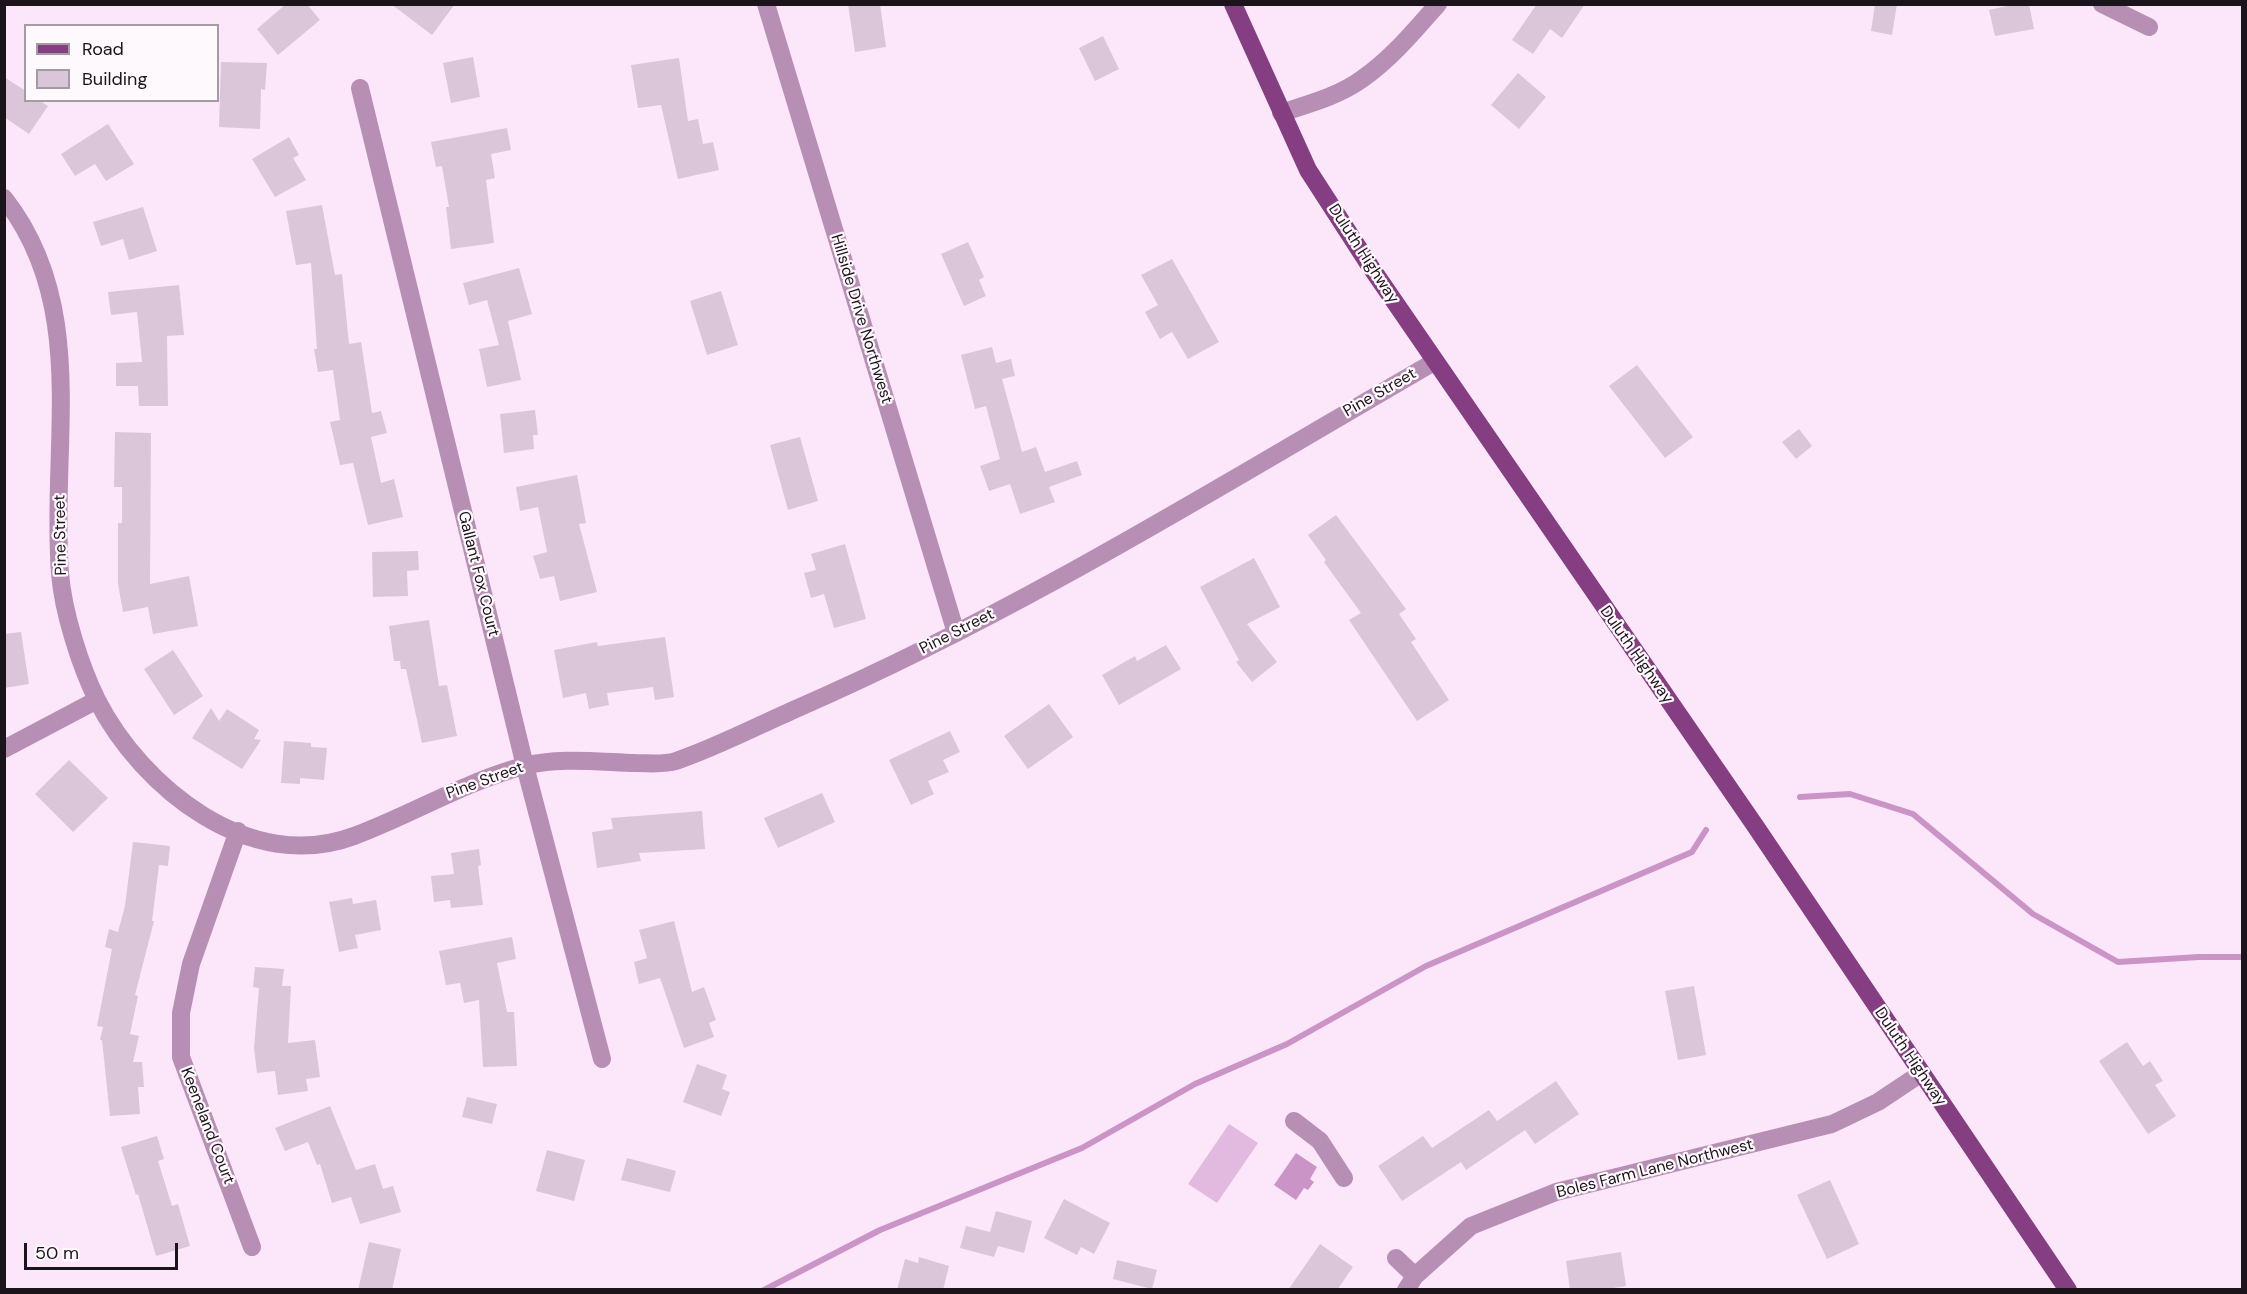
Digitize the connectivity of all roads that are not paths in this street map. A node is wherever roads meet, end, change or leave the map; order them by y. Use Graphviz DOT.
graph roads {
  1 [pos="766,4"];
  2 [pos="1233,4"];
  3 [pos="1438,4"];
  4 [pos="2102,4"];
  5 [pos="2149,27"];
  6 [pos="360,88"];
  7 [pos="1281,113"];
  8 [pos="4,198"];
  9 [pos="1434,362"];
  10 [pos="956,633"];
  11 [pos="98,700"];
  12 [pos="4,748"];
  13 [pos="525,766"];
  14 [pos="238,831"];
  15 [pos="602,1059"];
  16 [pos="1920,1074"];
  17 [pos="1294,1121"];
  18 [pos="1344,1178"];
  19 [pos="252,1247"];
  20 [pos="1396,1258"];
  21 [pos="1411,1283"];
  22 [pos="2068,1290"];
  1 -- 10 [label="street, Hillside Drive Northwest"];
  2 -- 7 [label="main road, Duluth Highway"];
  3 -- 7 [label="street"];
  4 -- 5 [label="street"];
  6 -- 13 [label="street, Gallant Fox Court"];
  7 -- 9 [label="main road, Duluth Highway"];
  8 -- 11 [label="street, Pine Street"];
  9 -- 10 [label="street, Pine Street"];
  9 -- 16 [label="main road, Duluth Highway"];
  10 -- 13 [label="street, Pine Street"];
  11 -- 12 [label="street"];
  11 -- 14 [label="street, Pine Street"];
  13 -- 14 [label="street, Pine Street"];
  13 -- 15 [label="street, Gallant Fox Court"];
  14 -- 19 [label="street, Keeneland Court"];
  16 -- 21 [label="street, Boles Farm Lane Northwest"];
  16 -- 22 [label="main road, Duluth Highway"];
  17 -- 18 [label="street"];
  20 -- 21 [label="street"];
}
